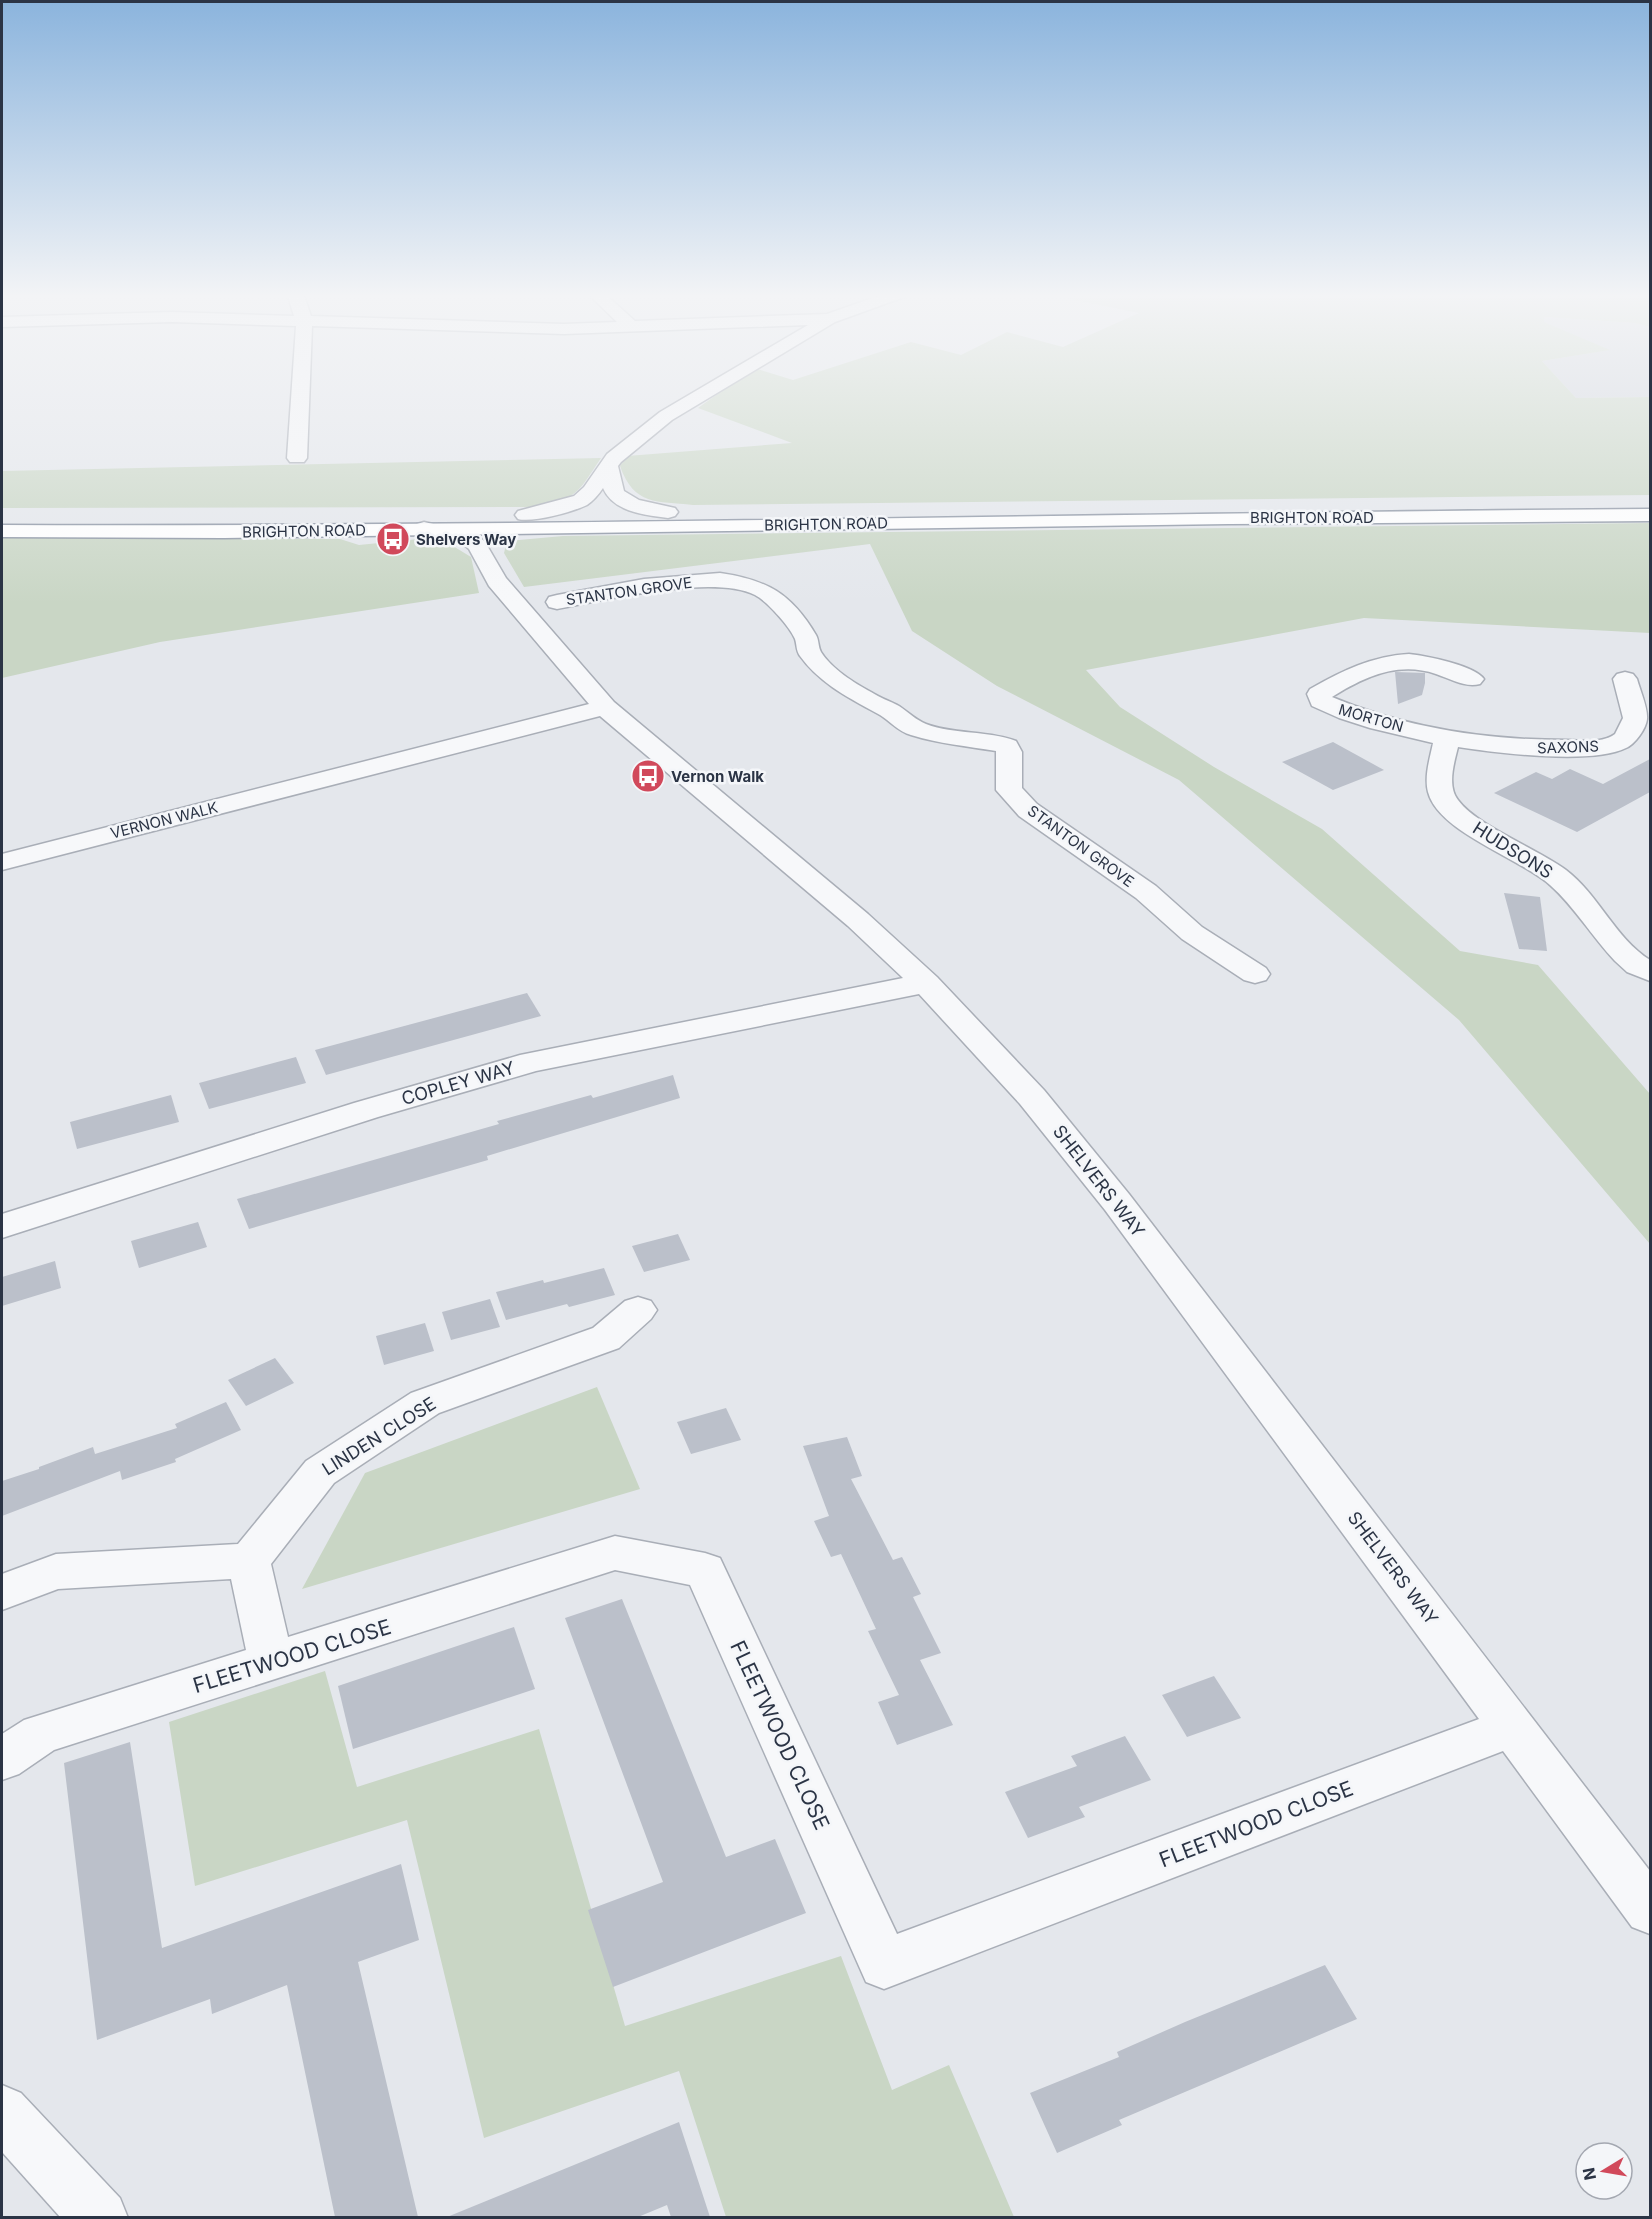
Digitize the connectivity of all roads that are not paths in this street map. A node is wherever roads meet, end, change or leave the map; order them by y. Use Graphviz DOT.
graph roads {
  1 [pos="300,397"];
  2 [pos="699,397"];
  3 [pos="297,458"];
  4 [pos="608,466"];
  5 [pos="1650,501"];
  6 [pos="668,512"];
  7 [pos="2,513"];
  8 [pos="525,515"];
  9 [pos="1650,515"];
  10 [pos="418,521"];
  11 [pos="2,531"];
  12 [pos="485,537"];
  13 [pos="557,602"];
  14 [pos="1472,679"];
  15 [pos="1625,679"];
  16 [pos="605,707"];
  17 [pos="1447,737"];
  18 [pos="2,862"];
  19 [pos="1650,972"];
  20 [pos="1255,974"];
  21 [pos="926,983"];
  22 [pos="2,1226"];
  23 [pos="638,1310"];
  24 [pos="249,1561"];
  25 [pos="2,1592"];
  26 [pos="271,1663"];
  27 [pos="1512,1727"];
  28 [pos="2,1759"];
  29 [pos="1650,1910"];
  30 [pos="2,2112"];
  31 [pos="100,2217"];
  1 -- 3 [label="street"];
  2 -- 4 [label="street"];
  4 -- 6 [label="street"];
  4 -- 8 [label="street"];
  5 -- 6 [label="highway, BRIGHTON ROAD"];
  6 -- 8 [label="highway, BRIGHTON ROAD"];
  7 -- 10 [label="highway, BRIGHTON ROAD"];
  8 -- 10 [label="highway, BRIGHTON ROAD"];
  9 -- 12 [label="highway, BRIGHTON ROAD"];
  10 -- 11 [label="highway, BRIGHTON ROAD"];
  10 -- 12 [label="street"];
  12 -- 16 [label="street, SHELVERS WAY"];
  13 -- 20 [label="street, STANTON GROVE"];
  14 -- 17 [label="street, MORTON"];
  15 -- 17 [label="street, SAXONS"];
  16 -- 18 [label="street, VERNON WALK"];
  16 -- 21 [label="street, SHELVERS WAY"];
  17 -- 19 [label="street, HUDSONS"];
  21 -- 22 [label="street, COPLEY WAY"];
  21 -- 27 [label="street, SHELVERS WAY"];
  23 -- 24 [label="street, LINDEN CLOSE"];
  24 -- 25 [label="street"];
  24 -- 26 [label="street"];
  26 -- 27 [label="street, FLEETWOOD CLOSE"];
  26 -- 28 [label="street, FLEETWOOD CLOSE"];
  27 -- 29 [label="street, SHELVERS WAY"];
  30 -- 31 [label="street"];
}
